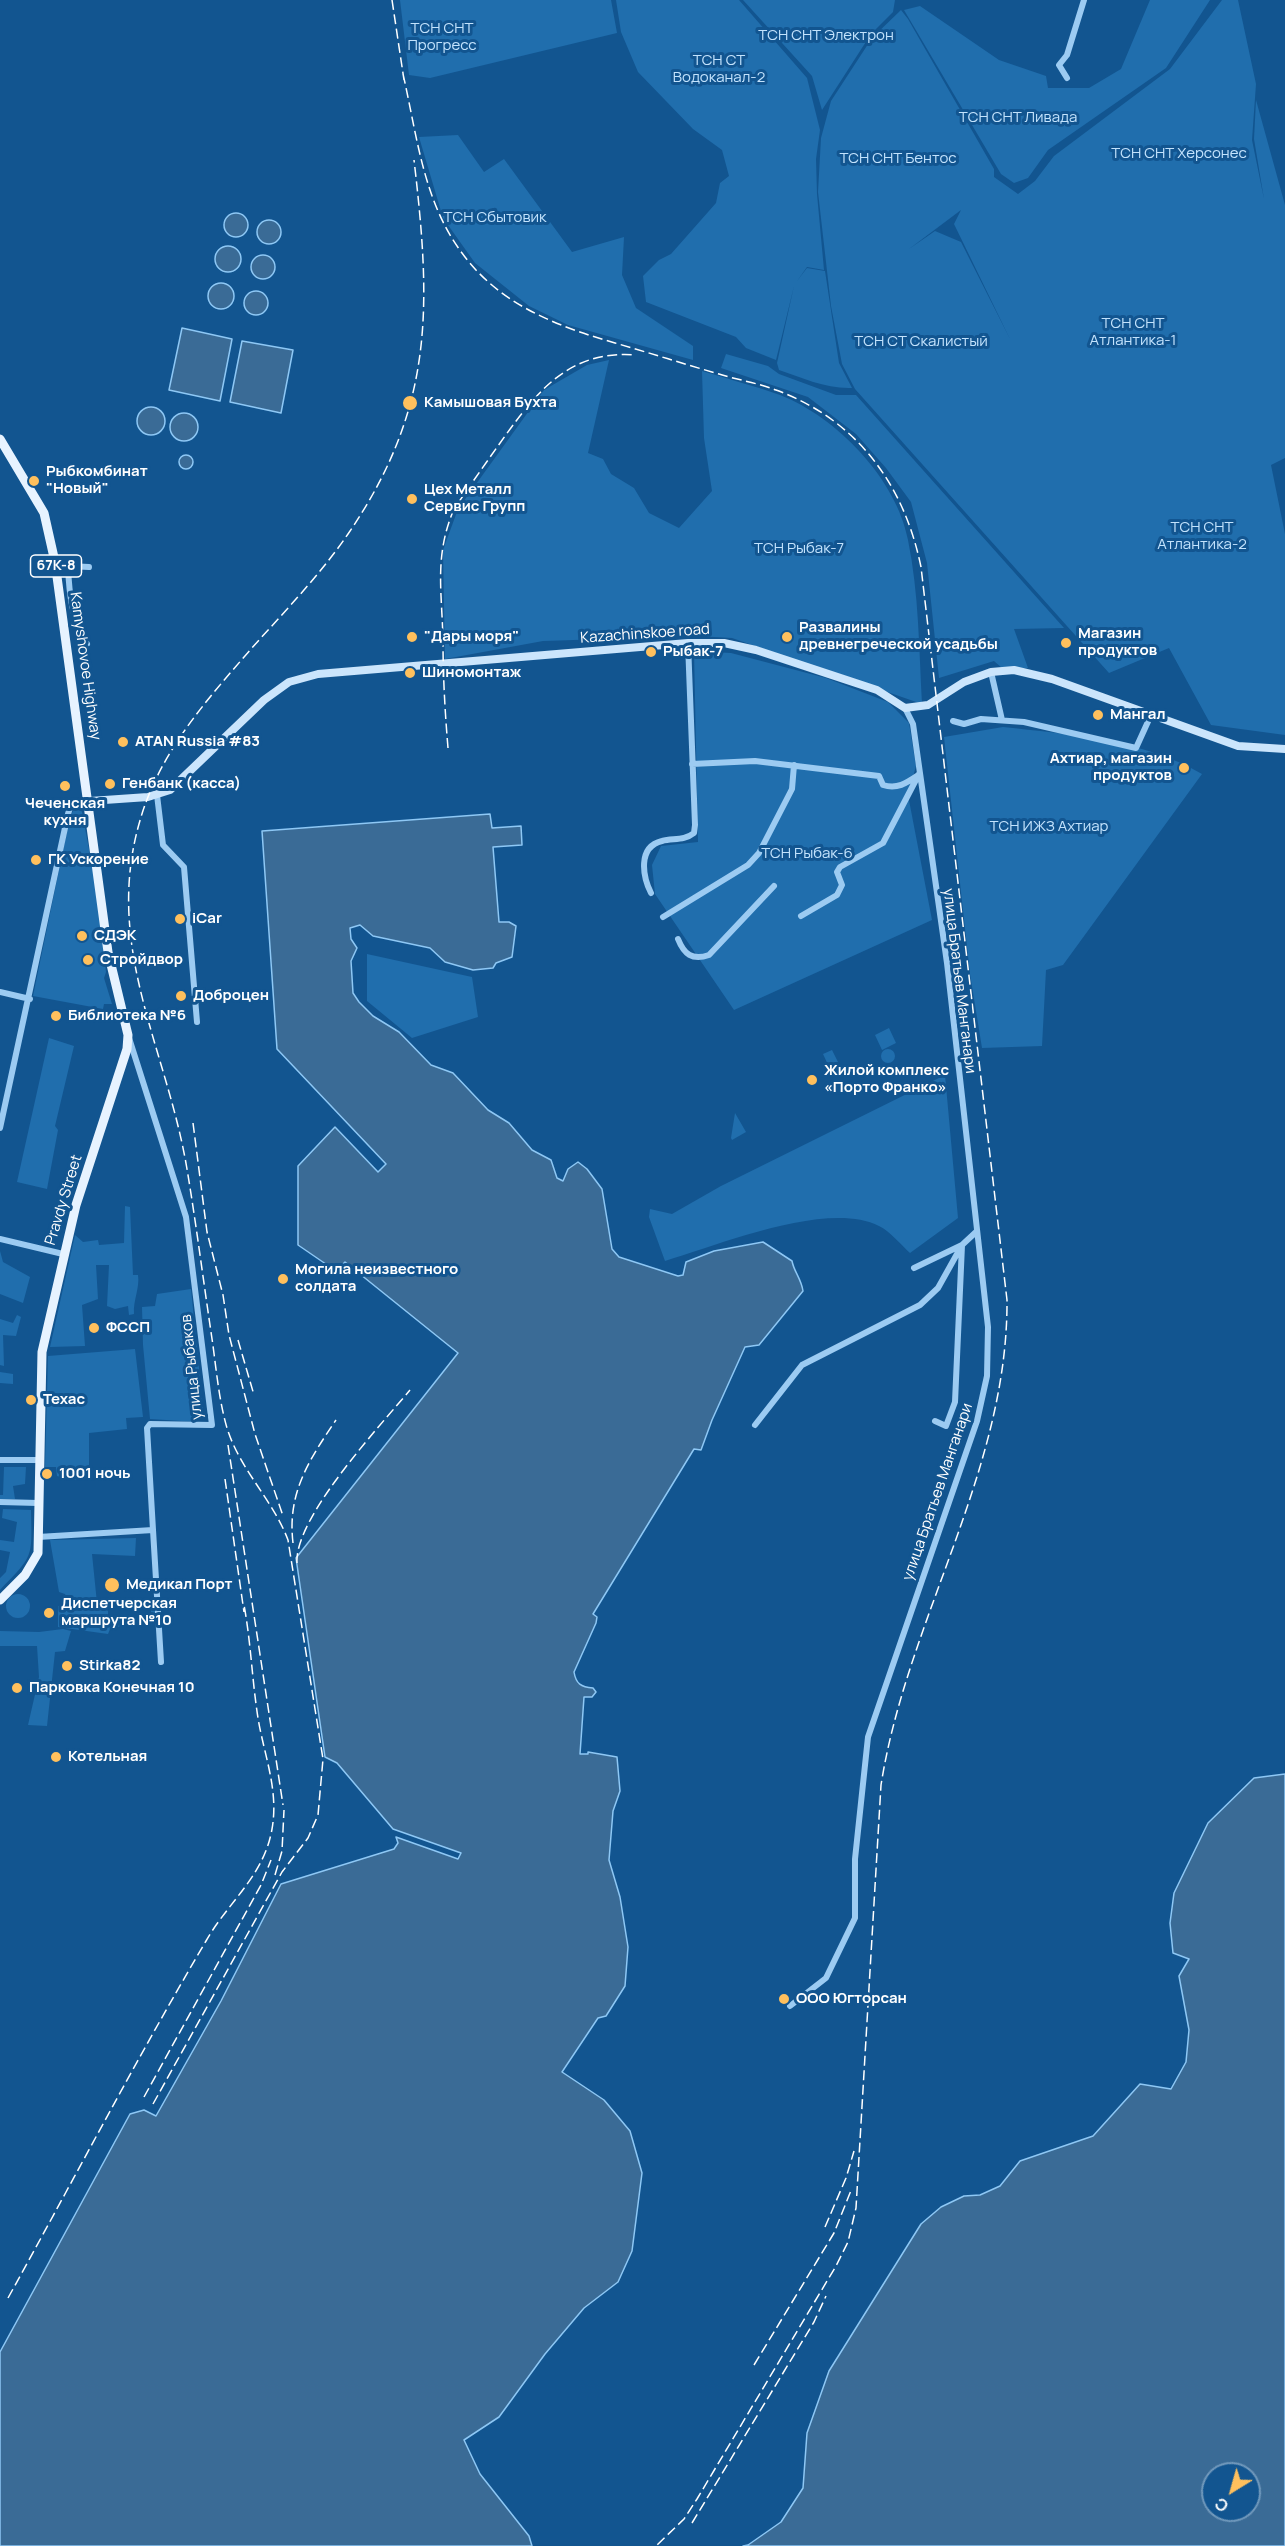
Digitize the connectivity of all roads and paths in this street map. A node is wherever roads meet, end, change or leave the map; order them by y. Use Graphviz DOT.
graph roads {
  1 [pos="1084,0"];
  2 [pos="1067,78"];
  3 [pos="0,439"];
  4 [pos="89,567"];
  5 [pos="688,643"];
  6 [pos="87,644"];
  7 [pos="991,672"];
  8 [pos="905,708"];
  9 [pos="1151,716"];
  10 [pos="1002,720"];
  11 [pos="953,721"];
  12 [pos="1285,749"];
  13 [pos="692,764"];
  14 [pos="794,765"];
  15 [pos="920,774"];
  16 [pos="157,795"];
  17 [pos="90,801"];
  18 [pos="774,886"];
  19 [pos="651,893"];
  20 [pos="801,916"];
  21 [pos="663,917"];
  22 [pos="678,939"];
  23 [pos="0,992"];
  24 [pos="30,999"];
  25 [pos="197,1022"];
  26 [pos="128,1035"];
  27 [pos="0,1128"];
  28 [pos="976,1232"];
  29 [pos="0,1239"];
  30 [pos="962,1245"];
  31 [pos="63,1254"];
  32 [pos="914,1268"];
  33 [pos="935,1421"];
  34 [pos="755,1425"];
  35 [pos="0,1460"];
  36 [pos="38,1460"];
  37 [pos="0,1502"];
  38 [pos="38,1503"];
  39 [pos="153,1530"];
  40 [pos="38,1537"];
  41 [pos="0,1600"];
  42 [pos="161,1662"];
  43 [pos="790,2006"];
  1 -- 2 [label="street"];
  3 -- 17 [label="main road, Kamyshovoe Highway / 67К-8"];
  4 -- 6 [label="street"];
  5 -- 8 [label="main road, Kazachinskoe road"];
  5 -- 13 [label="street"];
  5 -- 16 [label="main road, Kazachinskoe road"];
  7 -- 8 [label="main road"];
  7 -- 9 [label="main road"];
  7 -- 10 [label="street"];
  8 -- 15 [label="street, улица Братьев Манганари"];
  9 -- 10 [label="street"];
  9 -- 12 [label="main road"];
  10 -- 11 [label="street"];
  13 -- 14 [label="street"];
  13 -- 19 [label="street"];
  14 -- 15 [label="street"];
  14 -- 21 [label="street"];
  15 -- 20 [label="street"];
  15 -- 28 [label="street, улица Братьев Манганари"];
  16 -- 17 [label="main road, Kazachinskoe road"];
  16 -- 25 [label="street"];
  17 -- 24 [label="street"];
  17 -- 26 [label="main road, Pravdy Street / 67К-8"];
  18 -- 22 [label="street"];
  23 -- 24 [label="street"];
  24 -- 27 [label="street"];
  26 -- 31 [label="main road, Pravdy Street"];
  26 -- 39 [label="street, улица Рыбаков"];
  28 -- 30 [label="street"];
  28 -- 43 [label="street, улица Братьев Манганари"];
  29 -- 31 [label="street"];
  30 -- 32 [label="street"];
  30 -- 33 [label="street"];
  30 -- 34 [label="street"];
  31 -- 36 [label="main road, Pravdy Street"];
  35 -- 36 [label="street"];
  36 -- 38 [label="main road, Pravdy Street"];
  37 -- 38 [label="street"];
  38 -- 40 [label="main road, Pravdy Street"];
  39 -- 40 [label="street"];
  39 -- 42 [label="street"];
  40 -- 41 [label="main road, Pravdy Street"];
}
